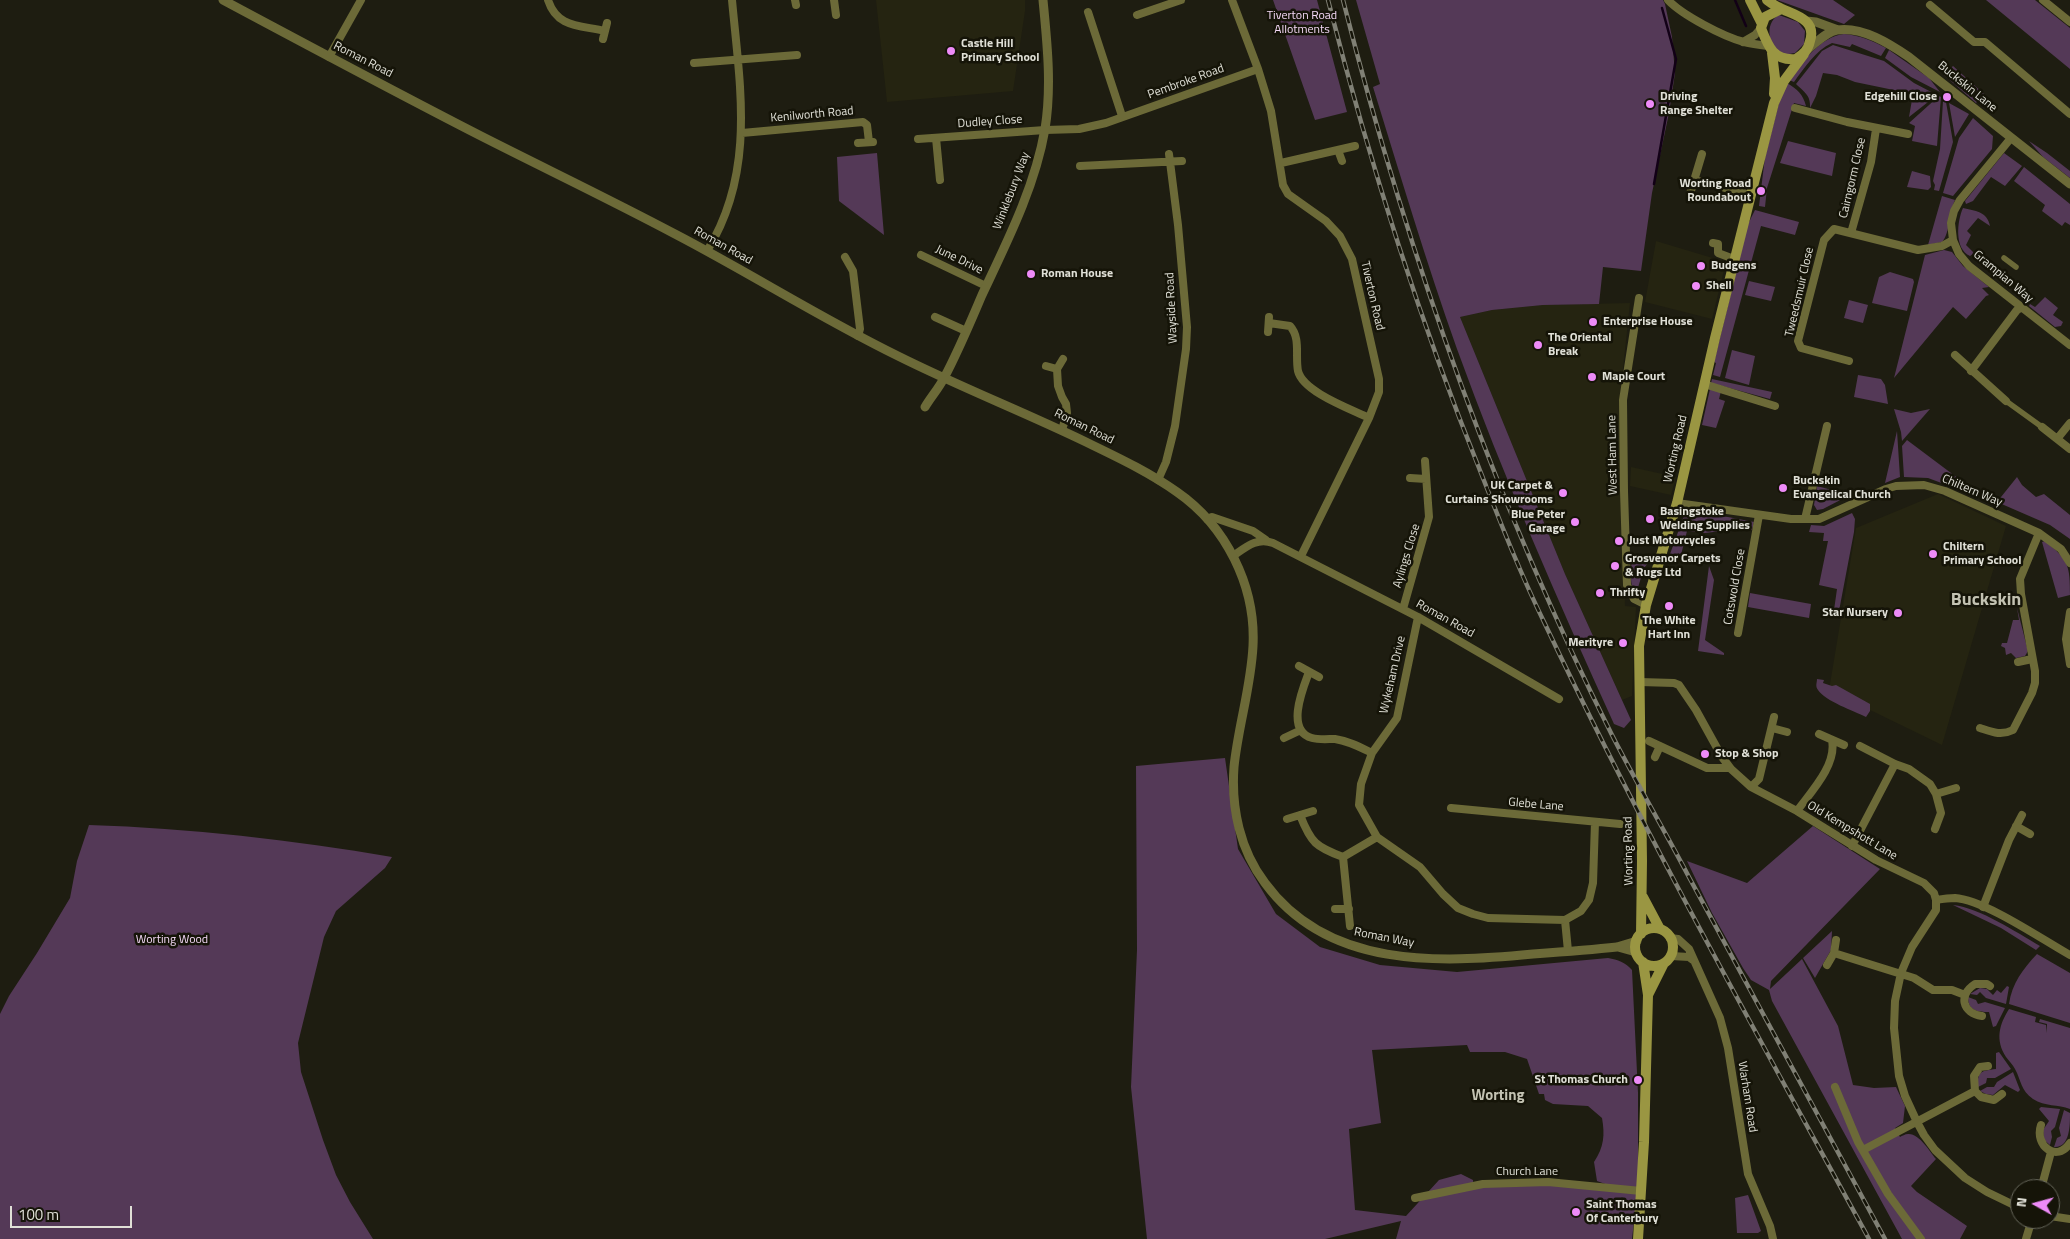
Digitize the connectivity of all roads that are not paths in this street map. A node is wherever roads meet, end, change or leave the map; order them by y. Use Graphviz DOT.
graph roads {
  1 [pos="223,0"];
  2 [pos="361,0"];
  3 [pos="548,0"];
  4 [pos="732,0"];
  5 [pos="834,0"];
  6 [pos="1043,0"];
  7 [pos="1182,0"];
  8 [pos="1232,0"];
  9 [pos="1668,0"];
  10 [pos="1750,0"];
  11 [pos="1766,0"];
  12 [pos="2043,0"];
  13 [pos="1930,5"];
  14 [pos="1781,9"];
  15 [pos="1088,12"];
  16 [pos="836,15"];
  17 [pos="1137,15"];
  18 [pos="1806,21"];
  19 [pos="2070,22"];
  20 [pos="1761,26"];
  21 [pos="1838,30"];
  22 [pos="603,39"];
  23 [pos="1743,42"];
  24 [pos="1770,49"];
  25 [pos="1806,51"];
  26 [pos="797,55"];
  27 [pos="329,57"];
  28 [pos="738,60"];
  29 [pos="694,63"];
  30 [pos="1258,69"];
  31 [pos="1774,103"];
  32 [pos="1795,108"];
  33 [pos="2070,114"];
  34 [pos="1122,116"];
  35 [pos="1876,129"];
  36 [pos="1045,130"];
  37 [pos="742,133"];
  38 [pos="1908,134"];
  39 [pos="936,138"];
  40 [pos="2011,138"];
  41 [pos="918,139"];
  42 [pos="858,143"];
  43 [pos="1355,146"];
  44 [pos="1338,150"];
  45 [pos="1702,154"];
  46 [pos="1170,158"];
  47 [pos="1182,161"];
  48 [pos="1342,161"];
  49 [pos="1281,163"];
  50 [pos="1080,166"];
  51 [pos="940,180"];
  52 [pos="1695,180"];
  53 [pos="2070,184"];
  54 [pos="1690,194"];
  55 [pos="1751,195"];
  56 [pos="1852,233"];
  57 [pos="1953,240"];
  58 [pos="1713,243"];
  59 [pos="707,251"];
  60 [pos="921,255"];
  61 [pos="845,257"];
  62 [pos="2004,258"];
  63 [pos="1734,259"];
  64 [pos="2016,267"];
  65 [pos="986,286"];
  66 [pos="1640,298"];
  67 [pos="2021,308"];
  68 [pos="935,318"];
  69 [pos="966,330"];
  70 [pos="1268,332"];
  71 [pos="858,336"];
  72 [pos="2070,345"];
  73 [pos="1955,356"];
  74 [pos="1063,359"];
  75 [pos="1849,361"];
  76 [pos="1046,366"];
  77 [pos="1057,369"];
  78 [pos="1971,371"];
  79 [pos="944,378"];
  80 [pos="1704,384"];
  81 [pos="2006,401"];
  82 [pos="1775,406"];
  83 [pos="925,407"];
  84 [pos="1370,418"];
  85 [pos="2070,423"];
  86 [pos="1827,426"];
  87 [pos="2042,427"];
  88 [pos="1062,430"];
  89 [pos="2057,439"];
  90 [pos="2070,449"];
  91 [pos="1425,461"];
  92 [pos="1410,478"];
  93 [pos="1426,479"];
  94 [pos="1158,480"];
  95 [pos="1677,503"];
  96 [pos="1759,515"];
  97 [pos="1207,519"];
  98 [pos="1805,519"];
  99 [pos="2039,533"];
  100 [pos="1266,540"];
  101 [pos="1233,556"];
  102 [pos="1301,556"];
  103 [pos="2070,563"];
  104 [pos="1646,605"];
  105 [pos="1403,609"];
  106 [pos="2070,612"];
  107 [pos="1418,617"];
  108 [pos="1738,634"];
  109 [pos="2032,659"];
  110 [pos="2069,661"];
  111 [pos="2018,662"];
  112 [pos="1299,666"];
  113 [pos="1309,672"];
  114 [pos="1536,673"];
  115 [pos="1319,677"];
  116 [pos="1531,681"];
  117 [pos="1640,682"];
  118 [pos="1559,699"];
  119 [pos="1774,717"];
  120 [pos="1772,728"];
  121 [pos="1980,728"];
  122 [pos="1301,730"];
  123 [pos="1787,732"];
  124 [pos="1819,734"];
  125 [pos="1284,738"];
  126 [pos="1832,740"];
  127 [pos="1649,741"];
  128 [pos="1844,745"];
  129 [pos="1660,746"];
  130 [pos="1860,746"];
  131 [pos="1372,753"];
  132 [pos="1655,757"];
  133 [pos="1895,764"];
  134 [pos="1730,768"];
  135 [pos="1752,787"];
  136 [pos="1956,788"];
  137 [pos="1936,794"];
  138 [pos="1451,808"];
  139 [pos="1313,811"];
  140 [pos="1797,811"];
  141 [pos="1300,815"];
  142 [pos="2022,815"];
  143 [pos="1287,819"];
  144 [pos="1595,822"];
  145 [pos="1620,824"];
  146 [pos="2016,826"];
  147 [pos="1935,829"];
  148 [pos="2030,834"];
  149 [pos="1377,837"];
  150 [pos="1852,846"];
  151 [pos="1343,857"];
  152 [pos="1642,896"];
  153 [pos="1936,900"];
  154 [pos="1983,907"];
  155 [pos="1335,909"];
  156 [pos="1349,909"];
  157 [pos="1566,920"];
  158 [pos="1350,926"];
  159 [pos="1660,929"];
  160 [pos="1639,937"];
  161 [pos="1670,938"];
  162 [pos="1836,940"];
  163 [pos="1617,947"];
  164 [pos="1568,951"];
  165 [pos="1636,952"];
  166 [pos="1834,953"];
  167 [pos="2070,955"];
  168 [pos="1668,959"];
  169 [pos="1693,960"];
  170 [pos="1643,962"];
  171 [pos="1827,965"];
  172 [pos="1901,973"];
  173 [pos="1990,986"];
  174 [pos="1965,994"];
  175 [pos="1648,995"];
  176 [pos="1982,1016"];
  177 [pos="1988,1066"];
  178 [pos="1835,1088"];
  179 [pos="1975,1091"];
  180 [pos="2002,1094"];
  181 [pos="1917,1122"];
  182 [pos="2042,1124"];
  183 [pos="2070,1143"];
  184 [pos="1863,1150"];
  185 [pos="2051,1152"];
  186 [pos="2043,1179"];
  187 [pos="1641,1191"];
  188 [pos="1415,1198"];
  189 [pos="2010,1203"];
  190 [pos="1638,1239"];
  191 [pos="1773,1239"];
  192 [pos="1922,1239"];
  1 -- 27 [label="street, Roman Road"];
  2 -- 27 [label="street"];
  3 -- 22 [label="street"];
  4 -- 28 [label="street"];
  5 -- 16 [label="street"];
  6 -- 36 [label="street, Winklebury Way"];
  7 -- 17 [label="street"];
  8 -- 30 [label="street, Tiverton Road"];
  9 -- 23 [label="street"];
  10 -- 20 [label="main road"];
  11 -- 14 [label="main road"];
  12 -- 19 [label="street"];
  13 -- 33 [label="street"];
  14 -- 18 [label="main road"];
  14 -- 20 [label="main road"];
  15 -- 34 [label="street"];
  18 -- 21 [label="street, Buckskin Lane"];
  18 -- 25 [label="main road"];
  20 -- 23 [label="street"];
  20 -- 24 [label="main road"];
  21 -- 25 [label="street"];
  21 -- 40 [label="street, Buckskin Lane"];
  23 -- 24 [label="street"];
  24 -- 25 [label="main road"];
  24 -- 31 [label="main road, Worting Road"];
  25 -- 31 [label="main road, Worting Road"];
  26 -- 28 [label="street"];
  27 -- 59 [label="street, Roman Road"];
  28 -- 29 [label="street"];
  28 -- 37 [label="street"];
  30 -- 34 [label="street, Pembroke Road"];
  30 -- 49 [label="street, Tiverton Road"];
  31 -- 55 [label="main road, Worting Road"];
  32 -- 35 [label="street, Cairngorm Close"];
  34 -- 36 [label="street, Pembroke Road"];
  35 -- 38 [label="street, Cairngorm Close"];
  35 -- 56 [label="street, Cairngorm Close"];
  36 -- 39 [label="street, Dudley Close"];
  36 -- 65 [label="street, Winklebury Way"];
  37 -- 42 [label="street, Kenilworth Road"];
  37 -- 59 [label="street"];
  39 -- 41 [label="street, Dudley Close"];
  39 -- 51 [label="street"];
  40 -- 53 [label="street, Buckskin Lane"];
  40 -- 57 [label="street"];
  43 -- 44 [label="street"];
  44 -- 48 [label="street"];
  44 -- 49 [label="street"];
  45 -- 52 [label="street"];
  46 -- 47 [label="street"];
  46 -- 50 [label="street"];
  46 -- 94 [label="street, Wayside Road"];
  49 -- 84 [label="street, Tiverton Road"];
  52 -- 54 [label="street"];
  52 -- 55 [label="street"];
  55 -- 63 [label="main road, Worting Road"];
  56 -- 57 [label="street, Tweedsmuir Close"];
  56 -- 75 [label="street, Tweedsmuir Close"];
  57 -- 67 [label="street, Grampian Way"];
  58 -- 63 [label="street"];
  59 -- 71 [label="street, Roman Road"];
  60 -- 65 [label="street, June Drive"];
  61 -- 71 [label="street"];
  62 -- 64 [label="street"];
  63 -- 80 [label="main road, Worting Road"];
  65 -- 69 [label="street, Winklebury Way"];
  66 -- 104 [label="street, West Ham Lane"];
  67 -- 72 [label="street, Grampian Way"];
  67 -- 78 [label="street"];
  68 -- 69 [label="street"];
  69 -- 79 [label="street, Winklebury Way"];
  70 -- 84 [label="street"];
  71 -- 79 [label="street, Roman Road"];
  73 -- 78 [label="street"];
  74 -- 77 [label="street"];
  76 -- 77 [label="street"];
  77 -- 88 [label="street"];
  78 -- 81 [label="street"];
  79 -- 83 [label="street, Winklebury Way"];
  79 -- 88 [label="street, Roman Road"];
  80 -- 82 [label="street"];
  80 -- 95 [label="main road, Worting Road"];
  81 -- 87 [label="street"];
  84 -- 102 [label="street, Tiverton Road"];
  85 -- 89 [label="street"];
  86 -- 98 [label="street"];
  87 -- 89 [label="street"];
  88 -- 94 [label="street, Roman Road"];
  89 -- 90 [label="street"];
  91 -- 93 [label="street, Aylings Close"];
  92 -- 93 [label="street"];
  93 -- 105 [label="street, Aylings Close"];
  94 -- 97 [label="street, Roman Road"];
  95 -- 96 [label="street, Chiltern Way"];
  95 -- 104 [label="main road, Worting Road"];
  96 -- 98 [label="street, Chiltern Way"];
  96 -- 108 [label="street, Cotswold Close"];
  97 -- 100 [label="street, Roman Road"];
  97 -- 101 [label="street, Roman Road"];
  98 -- 99 [label="street, Chiltern Way"];
  99 -- 103 [label="street, Chiltern Way"];
  99 -- 109 [label="street"];
  100 -- 101 [label="street"];
  100 -- 102 [label="street, Roman Road"];
  101 -- 164 [label="street, Roman Way"];
  102 -- 105 [label="street, Roman Road"];
  104 -- 117 [label="main road, Worting Road"];
  105 -- 107 [label="street, Roman Road"];
  106 -- 110 [label="street"];
  107 -- 116 [label="street, Roman Road"];
  107 -- 131 [label="street, Wykeham Drive"];
  109 -- 111 [label="street"];
  109 -- 121 [label="street"];
  112 -- 113 [label="street"];
  113 -- 115 [label="street"];
  113 -- 122 [label="street"];
  114 -- 116 [label="street"];
  116 -- 118 [label="street, Roman Road"];
  117 -- 134 [label="street, Old Kempshott Lane"];
  117 -- 152 [label="main road, Worting Road"];
  119 -- 120 [label="street"];
  120 -- 123 [label="street"];
  120 -- 135 [label="street"];
  122 -- 125 [label="street"];
  122 -- 131 [label="street"];
  124 -- 126 [label="street"];
  126 -- 128 [label="street"];
  126 -- 140 [label="street"];
  127 -- 129 [label="street"];
  129 -- 132 [label="street"];
  129 -- 134 [label="street"];
  130 -- 133 [label="street"];
  131 -- 149 [label="street, Wykeham Drive"];
  133 -- 137 [label="street"];
  133 -- 150 [label="street"];
  134 -- 135 [label="street, Old Kempshott Lane"];
  135 -- 140 [label="street, Old Kempshott Lane"];
  136 -- 137 [label="street"];
  137 -- 147 [label="street"];
  138 -- 144 [label="street, Glebe Lane"];
  139 -- 141 [label="street"];
  140 -- 150 [label="street, Old Kempshott Lane"];
  141 -- 143 [label="street"];
  141 -- 151 [label="street"];
  142 -- 146 [label="street"];
  144 -- 145 [label="street, Glebe Lane"];
  144 -- 157 [label="street"];
  146 -- 148 [label="street"];
  146 -- 154 [label="street"];
  149 -- 151 [label="street"];
  149 -- 157 [label="street, Wykeham Drive"];
  150 -- 153 [label="street, Old Kempshott Lane"];
  151 -- 156 [label="street"];
  152 -- 159 [label="main road, Worting Road"];
  152 -- 160 [label="main road, Worting Road"];
  153 -- 154 [label="street"];
  153 -- 172 [label="street"];
  154 -- 167 [label="street"];
  155 -- 156 [label="street"];
  156 -- 158 [label="street"];
  157 -- 164 [label="street"];
  159 -- 160 [label="main road"];
  159 -- 161 [label="main road"];
  160 -- 163 [label="street, Roman Way"];
  160 -- 165 [label="main road"];
  161 -- 168 [label="main road"];
  161 -- 169 [label="street, Warham Road"];
  162 -- 166 [label="street"];
  163 -- 164 [label="street, Roman Way"];
  163 -- 165 [label="street, Roman Way"];
  165 -- 170 [label="main road"];
  166 -- 171 [label="street"];
  166 -- 172 [label="street"];
  168 -- 169 [label="street"];
  168 -- 170 [label="main road"];
  168 -- 175 [label="main road"];
  169 -- 191 [label="street, Warham Road"];
  170 -- 175 [label="main road"];
  172 -- 174 [label="street"];
  172 -- 181 [label="street"];
  173 -- 174 [label="street"];
  174 -- 176 [label="street"];
  175 -- 187 [label="main road"];
  177 -- 179 [label="street"];
  178 -- 184 [label="street"];
  179 -- 180 [label="street"];
  179 -- 181 [label="street"];
  181 -- 184 [label="street"];
  181 -- 189 [label="street"];
  182 -- 185 [label="street"];
  183 -- 185 [label="street"];
  184 -- 192 [label="street"];
  185 -- 186 [label="street"];
  187 -- 188 [label="street, Church Lane"];
  187 -- 190 [label="main road"];
}
